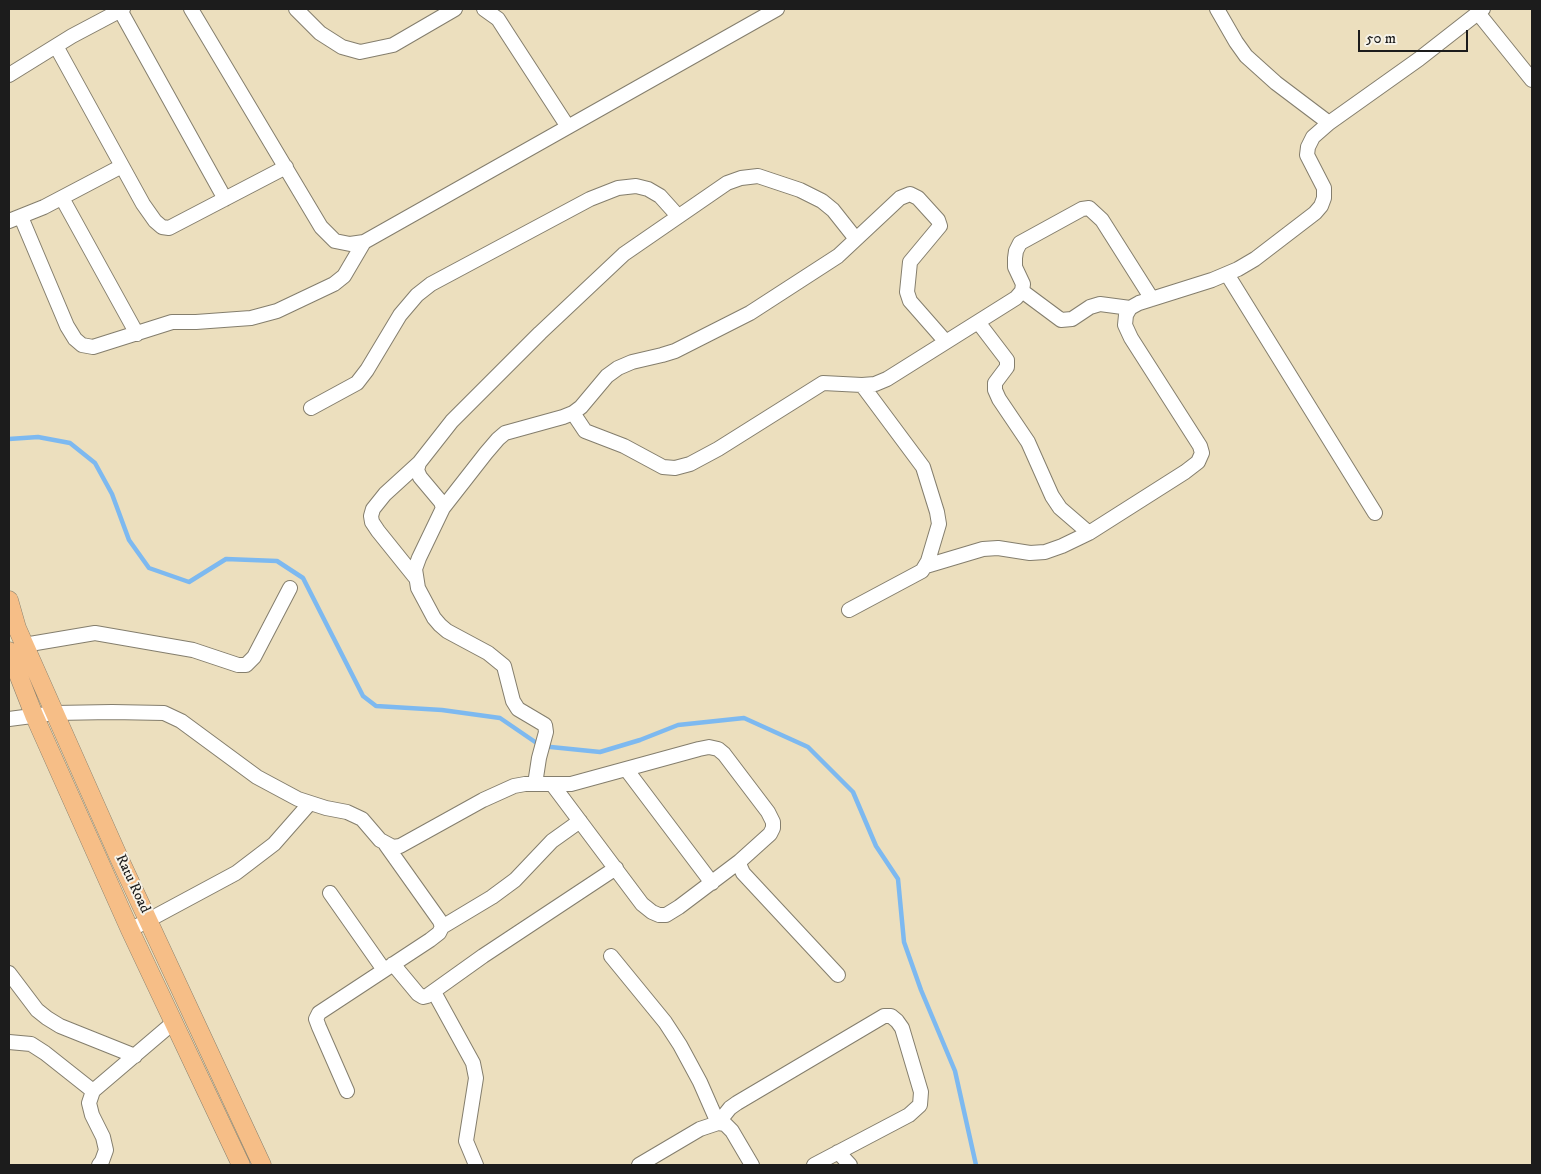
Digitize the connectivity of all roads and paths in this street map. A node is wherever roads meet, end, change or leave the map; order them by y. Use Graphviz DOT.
graph roads {
  1 [pos="191,9"];
  2 [pos="296,9"];
  3 [pos="455,9"];
  4 [pos="484,9"];
  5 [pos="776,9"];
  6 [pos="1217,9"];
  7 [pos="122,10"];
  8 [pos="1480,11"];
  9 [pos="56,46"];
  10 [pos="9,75"];
  11 [pos="1532,80"];
  12 [pos="1328,123"];
  13 [pos="568,127"];
  14 [pos="122,166"];
  15 [pos="286,167"];
  16 [pos="62,198"];
  17 [pos="225,199"];
  18 [pos="678,216"];
  19 [pos="15,219"];
  20 [pos="856,239"];
  21 [pos="364,242"];
  22 [pos="1227,274"];
  23 [pos="1022,291"];
  24 [pos="1152,299"];
  25 [pos="1130,308"];
  26 [pos="978,322"];
  27 [pos="137,334"];
  28 [pos="946,342"];
  29 [pos="862,385"];
  30 [pos="310,408"];
  31 [pos="573,413"];
  32 [pos="419,463"];
  33 [pos="443,508"];
  34 [pos="1375,513"];
  35 [pos="1088,532"];
  36 [pos="926,566"];
  37 [pos="415,577"];
  38 [pos="290,588"];
  39 [pos="9,600"];
  40 [pos="849,610"];
  41 [pos="17,648"];
  42 [pos="55,713"];
  43 [pos="34,715"];
  44 [pos="9,719"];
  45 [pos="626,769"];
  46 [pos="535,784"];
  47 [pos="552,784"];
  48 [pos="310,803"];
  49 [pos="580,821"];
  50 [pos="386,845"];
  51 [pos="740,861"];
  52 [pos="616,868"];
  53 [pos="712,882"];
  54 [pos="330,893"];
  55 [pos="148,920"];
  56 [pos="442,927"];
  57 [pos="130,930"];
  58 [pos="611,956"];
  59 [pos="389,967"];
  60 [pos="9,973"];
  61 [pos="838,975"];
  62 [pos="434,992"];
  63 [pos="174,1022"];
  64 [pos="9,1042"];
  65 [pos="135,1056"];
  66 [pos="93,1091"];
  67 [pos="347,1091"];
  68 [pos="718,1123"];
  69 [pos="838,1152"];
  70 [pos="99,1165"];
  71 [pos="240,1165"];
  72 [pos="262,1165"];
  73 [pos="476,1165"];
  74 [pos="639,1165"];
  75 [pos="752,1165"];
  76 [pos="814,1165"];
  77 [pos="850,1165"];
  1 -- 15 [label="street"];
  2 -- 3 [label="street"];
  4 -- 13 [label="street"];
  5 -- 13 [label="street"];
  6 -- 12 [label="street"];
  7 -- 9 [label="street"];
  7 -- 17 [label="street"];
  8 -- 11 [label="street"];
  8 -- 12 [label="street"];
  9 -- 10 [label="street"];
  9 -- 14 [label="street"];
  12 -- 22 [label="street"];
  13 -- 21 [label="street"];
  14 -- 16 [label="street"];
  14 -- 17 [label="street"];
  15 -- 17 [label="street"];
  15 -- 21 [label="street"];
  16 -- 19 [label="street"];
  16 -- 27 [label="street"];
  18 -- 20 [label="street"];
  18 -- 30 [label="street"];
  18 -- 32 [label="street"];
  19 -- 27 [label="street"];
  20 -- 28 [label="street"];
  20 -- 31 [label="street"];
  21 -- 27 [label="street"];
  22 -- 24 [label="street"];
  22 -- 34 [label="street"];
  23 -- 24 [label="street"];
  23 -- 25 [label="street"];
  23 -- 26 [label="street"];
  24 -- 25 [label="street"];
  25 -- 35 [label="street"];
  26 -- 28 [label="street"];
  26 -- 35 [label="street"];
  28 -- 29 [label="street"];
  29 -- 31 [label="street"];
  29 -- 36 [label="street"];
  31 -- 33 [label="street"];
  32 -- 33 [label="street"];
  32 -- 37 [label="street"];
  33 -- 37 [label="street"];
  35 -- 36 [label="street"];
  36 -- 40 [label="street"];
  37 -- 46 [label="street"];
  38 -- 41 [label="street"];
  39 -- 41 [label="main road, Ratu Road"];
  41 -- 42 [label="main road, Ratu Road"];
  41 -- 43 [label="main road, Ratu Road"];
  42 -- 43 [label="street"];
  42 -- 48 [label="street"];
  42 -- 55 [label="main road, Ratu Road"];
  43 -- 44 [label="street"];
  43 -- 57 [label="main road, Ratu Road"];
  45 -- 47 [label="street"];
  45 -- 51 [label="street"];
  45 -- 53 [label="street"];
  46 -- 47 [label="street"];
  46 -- 50 [label="street"];
  47 -- 49 [label="street"];
  48 -- 50 [label="street"];
  48 -- 55 [label="street"];
  49 -- 52 [label="street"];
  49 -- 56 [label="street"];
  50 -- 56 [label="street"];
  51 -- 53 [label="street"];
  51 -- 61 [label="street"];
  52 -- 53 [label="street"];
  52 -- 62 [label="street"];
  54 -- 59 [label="street"];
  55 -- 57 [label="street"];
  55 -- 72 [label="main road, Ratu Road"];
  56 -- 59 [label="street"];
  57 -- 63 [label="main road, Ratu Road"];
  58 -- 68 [label="street"];
  59 -- 62 [label="street"];
  59 -- 67 [label="street"];
  60 -- 65 [label="street"];
  62 -- 73 [label="street"];
  63 -- 65 [label="street"];
  63 -- 71 [label="main road, Ratu Road"];
  64 -- 66 [label="street"];
  65 -- 66 [label="street"];
  66 -- 70 [label="street"];
  68 -- 69 [label="street"];
  68 -- 74 [label="street"];
  68 -- 75 [label="street"];
  69 -- 76 [label="street"];
  69 -- 77 [label="street"];
}
